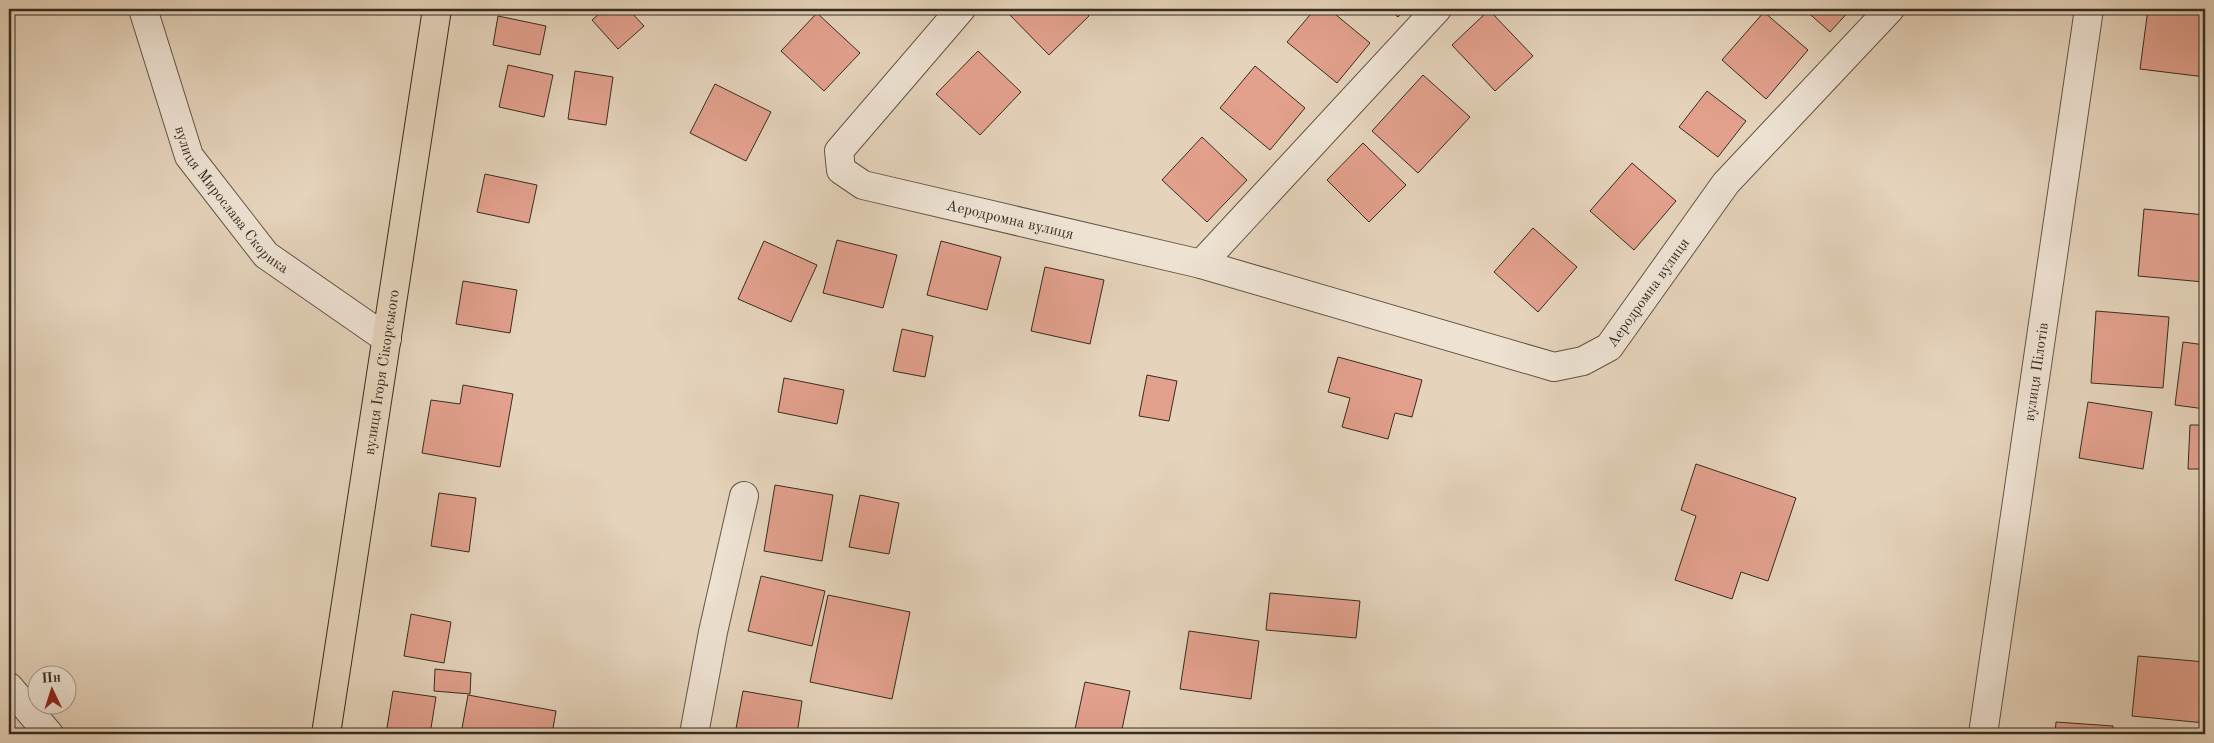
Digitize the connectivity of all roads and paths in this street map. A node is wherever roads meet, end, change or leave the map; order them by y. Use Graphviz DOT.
graph roads {
  1 [pos="143,9"];
  2 [pos="437,9"];
  3 [pos="961,9"];
  4 [pos="1437,9"];
  5 [pos="1890,9"];
  6 [pos="2089,9"];
  7 [pos="1201,264"];
  8 [pos="387,339"];
  9 [pos="744,496"];
  10 [pos="9,687"];
  11 [pos="49,734"];
  12 [pos="326,734"];
  13 [pos="694,734"];
  14 [pos="1983,734"];
  1 -- 8 [label="street, вулиця Мирослава Скорика"];
  2 -- 8 [label="main road, вулиця Ігоря Сікорського"];
  3 -- 7 [label="street, Аеродромна вулиця"];
  4 -- 7 [label="street"];
  5 -- 7 [label="street, Аеродромна вулиця"];
  6 -- 14 [label="street, вулиця Пілотів"];
  8 -- 12 [label="main road, вулиця Ігоря Сікорського"];
  9 -- 13 [label="street"];
  10 -- 11 [label="street"];
}
